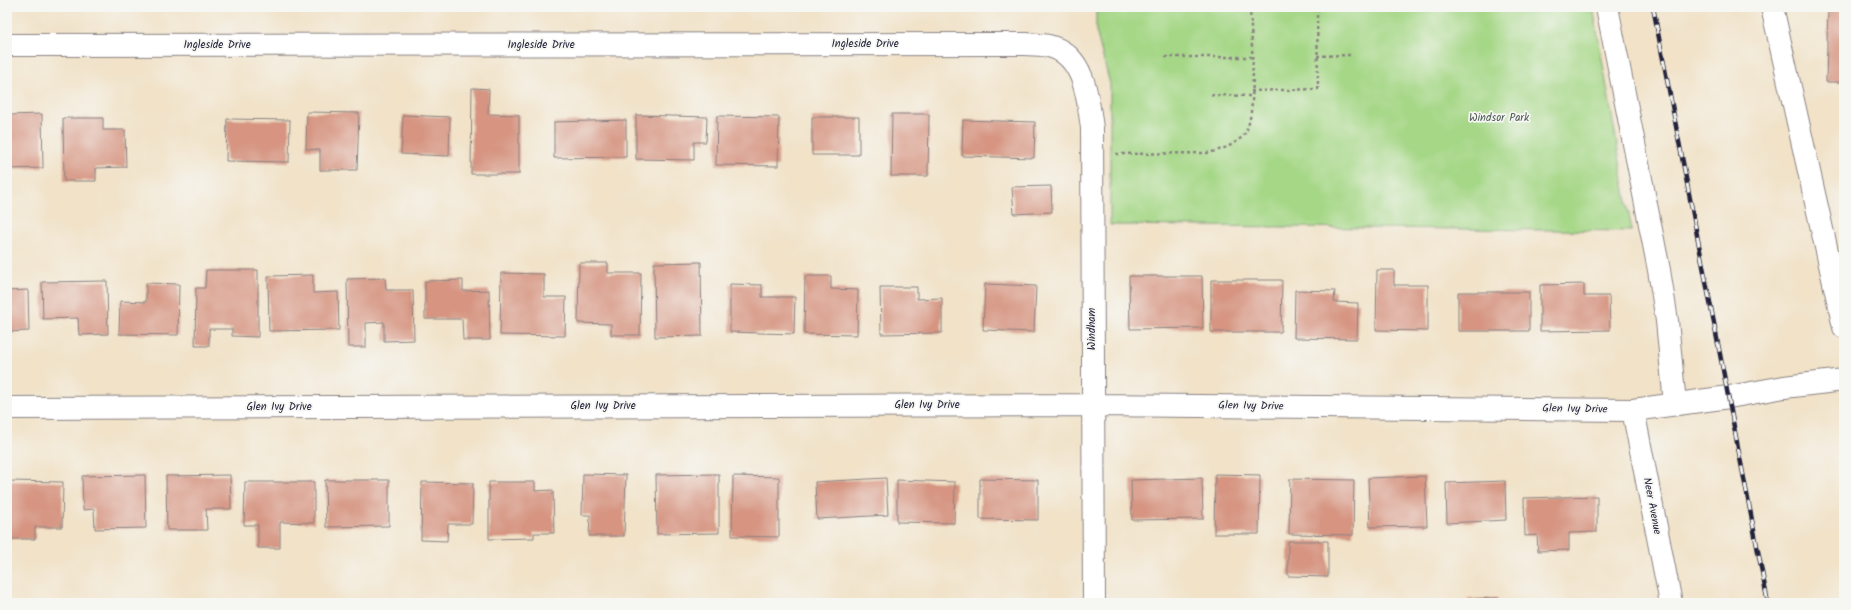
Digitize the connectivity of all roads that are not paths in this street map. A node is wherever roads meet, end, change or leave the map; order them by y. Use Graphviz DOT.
graph roads {
  1 [pos="1607,7"];
  2 [pos="1772,7"];
  3 [pos="7,45"];
  4 [pos="1072,59"];
  5 [pos="1844,327"];
  6 [pos="1844,380"];
  7 [pos="1675,404"];
  8 [pos="1092,405"];
  9 [pos="7,408"];
  10 [pos="1633,410"];
  11 [pos="1094,603"];
  12 [pos="1671,603"];
  1 -- 7 [label="street"];
  2 -- 5 [label="street"];
  3 -- 4 [label="street, Ingleside Drive"];
  4 -- 8 [label="street, Windham"];
  6 -- 7 [label="street, Glen Ivy Drive"];
  7 -- 10 [label="street, Glen Ivy Drive"];
  8 -- 9 [label="street, Glen Ivy Drive"];
  8 -- 10 [label="street, Glen Ivy Drive"];
  8 -- 11 [label="street, Windham"];
  10 -- 12 [label="street, Neer Avenue"];
}
